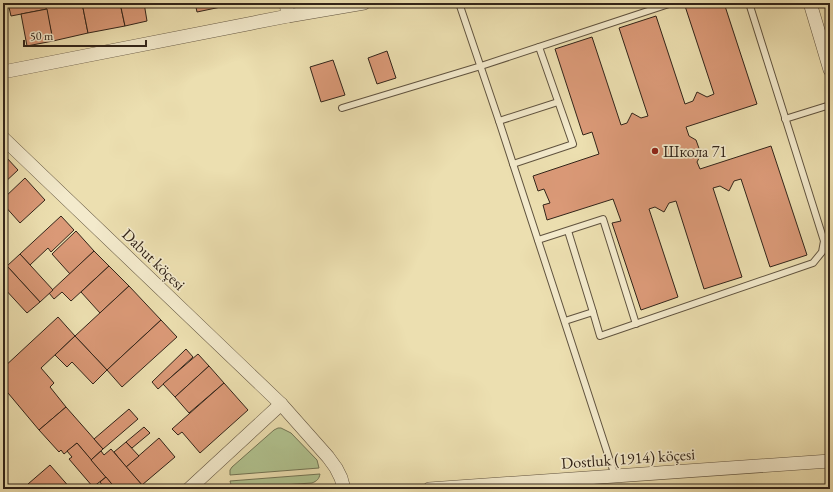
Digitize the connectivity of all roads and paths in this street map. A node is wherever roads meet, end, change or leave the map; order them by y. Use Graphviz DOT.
graph roads {
  1 [pos="286,3"];
  2 [pos="364,3"];
  3 [pos="459,3"];
  4 [pos="672,3"];
  5 [pos="749,3"];
  6 [pos="810,3"];
  7 [pos="288,16"];
  8 [pos="539,47"];
  9 [pos="481,66"];
  10 [pos="830,70"];
  11 [pos="3,72"];
  12 [pos="558,102"];
  13 [pos="830,105"];
  14 [pos="342,108"];
  15 [pos="785,119"];
  16 [pos="499,121"];
  17 [pos="3,138"];
  18 [pos="513,164"];
  19 [pos="568,231"];
  20 [pos="538,240"];
  21 [pos="593,312"];
  22 [pos="565,321"];
  23 [pos="636,324"];
  24 [pos="281,404"];
  25 [pos="830,461"];
  26 [pos="615,476"];
  27 [pos="189,489"];
  28 [pos="344,489"];
  29 [pos="429,489"];
  30 [pos="452,489"];
  1 -- 7 [label="street"];
  2 -- 7 [label="street"];
  3 -- 9 [label="lane"];
  4 -- 8 [label="lane"];
  5 -- 15 [label="lane"];
  6 -- 10 [label="street"];
  7 -- 11 [label="street"];
  8 -- 9 [label="lane"];
  8 -- 12 [label="lane"];
  9 -- 14 [label="lane"];
  9 -- 16 [label="lane"];
  12 -- 16 [label="lane"];
  12 -- 18 [label="lane"];
  13 -- 15 [label="lane"];
  15 -- 23 [label="lane"];
  16 -- 18 [label="lane"];
  17 -- 24 [label="street, Dabut köçesi"];
  18 -- 20 [label="lane"];
  19 -- 20 [label="lane"];
  19 -- 21 [label="lane"];
  19 -- 23 [label="lane"];
  20 -- 22 [label="lane"];
  21 -- 22 [label="lane"];
  21 -- 23 [label="lane"];
  22 -- 26 [label="lane"];
  24 -- 27 [label="street"];
  24 -- 28 [label="street, Dabut köçesi"];
  25 -- 26 [label="street, Dostluk (1914) köçesi"];
  26 -- 30 [label="street, Dostluk (1914) köçesi"];
  29 -- 30 [label="street, Dostluk (1914) köçesi"];
}
